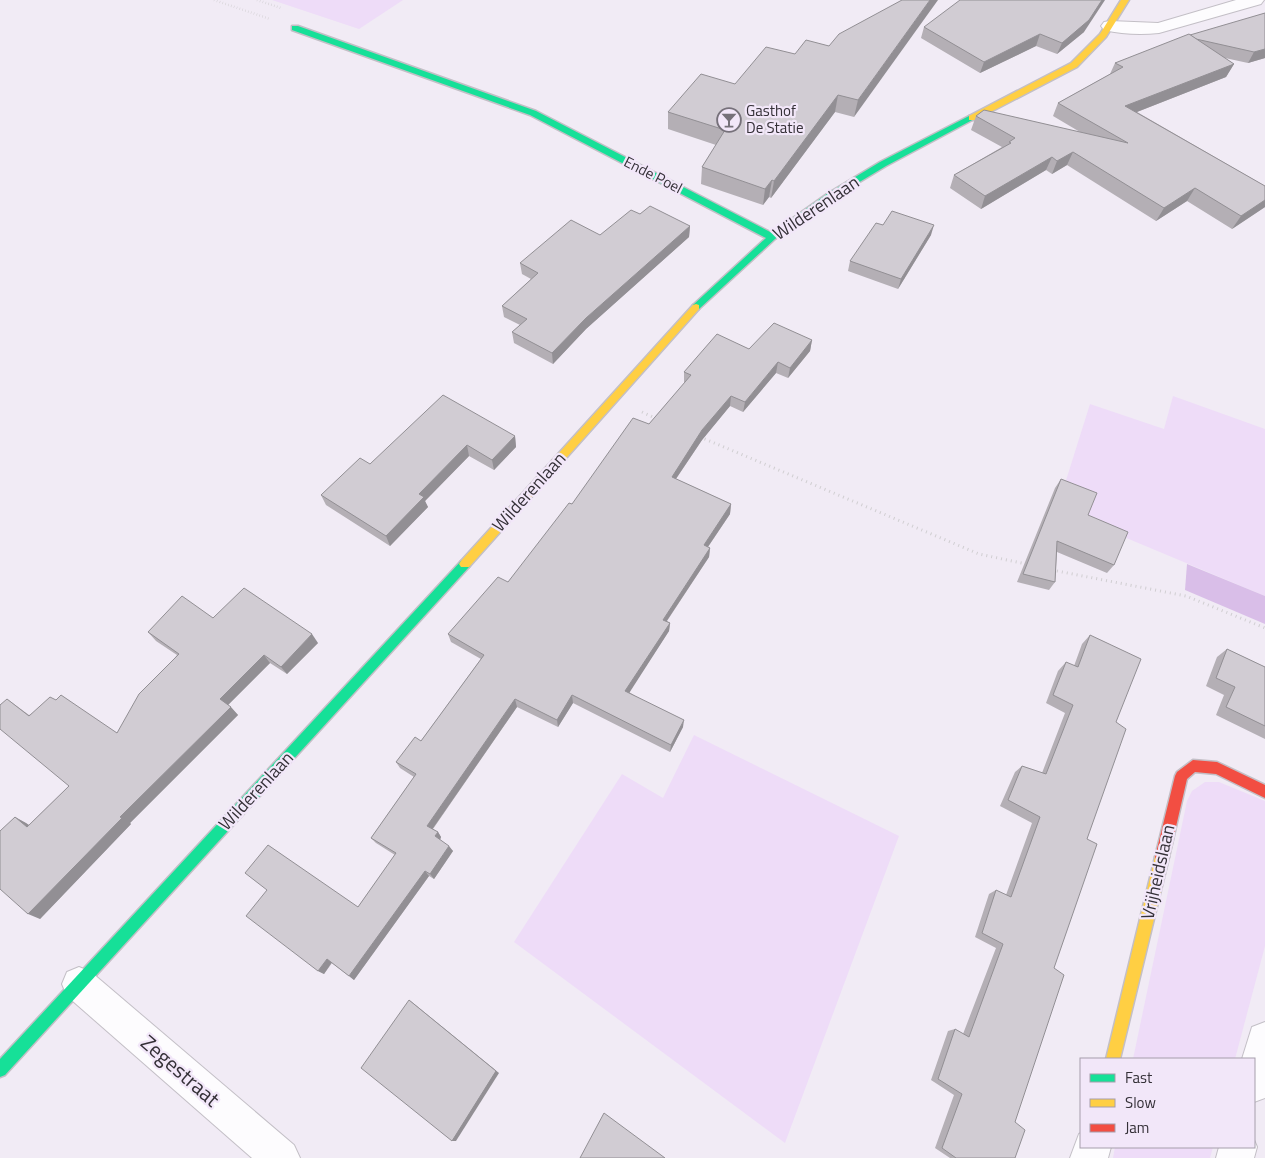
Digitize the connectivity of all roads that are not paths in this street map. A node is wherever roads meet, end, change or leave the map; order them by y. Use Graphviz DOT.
graph roads {
  1 [pos="1125,0"];
  2 [pos="1255,0"];
  3 [pos="1110,26"];
  4 [pos="295,28"];
  5 [pos="772,237"];
  6 [pos="1265,792"];
  7 [pos="78,984"];
  8 [pos="1265,1040"];
  9 [pos="1113,1058"];
  10 [pos="0,1070"];
  11 [pos="1255,1080"];
  12 [pos="281,1158"];
  1 -- 3 [label="street, Wilderenlaan"];
  2 -- 3 [label="street"];
  3 -- 5 [label="street, Wilderenlaan"];
  4 -- 5 [label="street, Ende Poel"];
  5 -- 7 [label="street, Wilderenlaan"];
  6 -- 9 [label="street, Vrijheidslaan"];
  7 -- 10 [label="street, Wilderenlaan"];
  7 -- 12 [label="street, Zegestraat"];
  8 -- 11 [label="street"];
}
